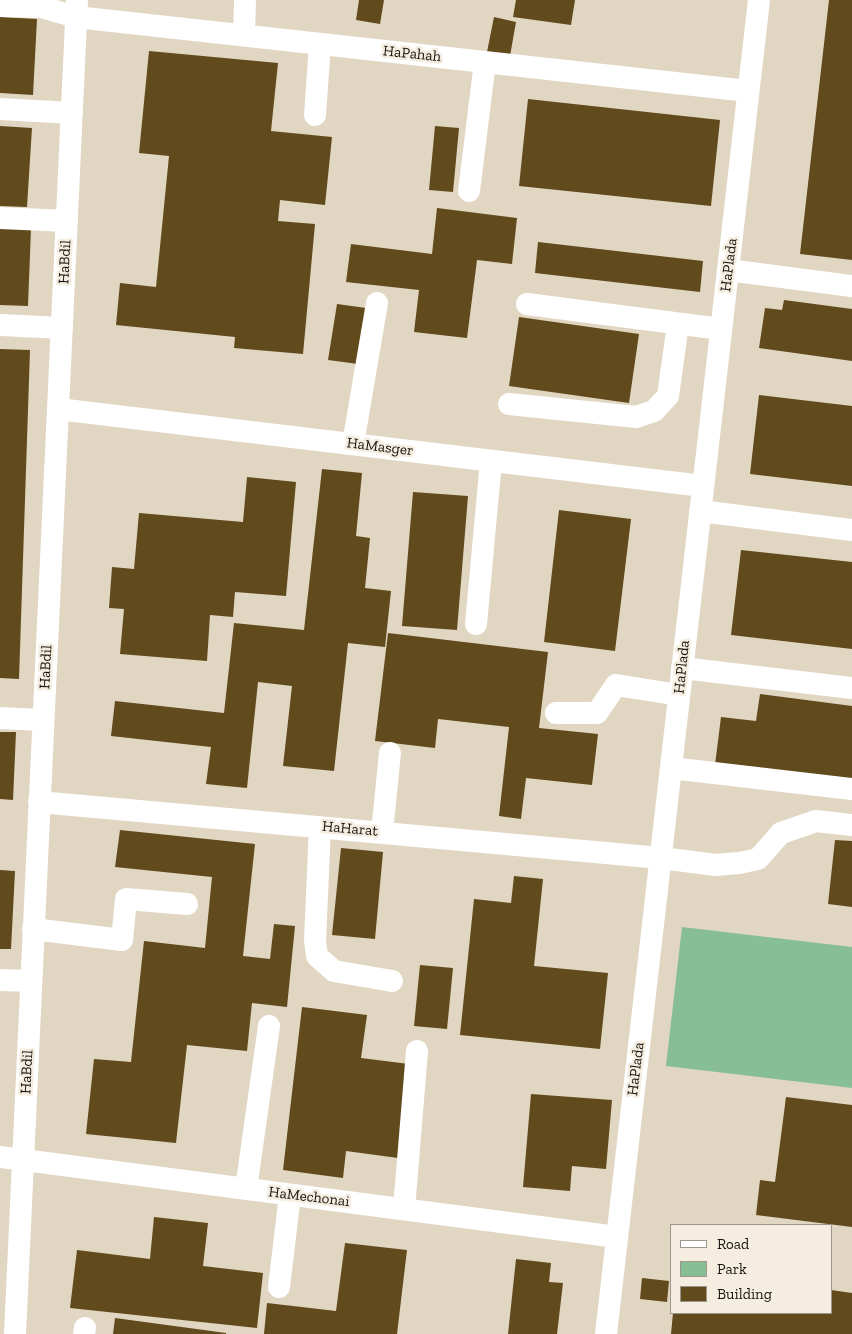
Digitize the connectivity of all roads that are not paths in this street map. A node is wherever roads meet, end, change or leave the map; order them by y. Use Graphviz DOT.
graph roads {
  1 [pos="245,0"];
  2 [pos="759,0"];
  3 [pos="0,6"];
  4 [pos="77,8"];
  5 [pos="244,35"];
  6 [pos="320,44"];
  7 [pos="485,62"];
  8 [pos="748,91"];
  9 [pos="0,109"];
  10 [pos="72,113"];
  11 [pos="315,115"];
  12 [pos="469,191"];
  13 [pos="0,218"];
  14 [pos="67,222"];
  15 [pos="728,270"];
  16 [pos="852,286"];
  17 [pos="377,303"];
  18 [pos="527,304"];
  19 [pos="678,324"];
  20 [pos="0,325"];
  21 [pos="62,328"];
  22 [pos="721,329"];
  23 [pos="509,404"];
  24 [pos="58,409"];
  25 [pos="353,444"];
  26 [pos="491,461"];
  27 [pos="703,486"];
  28 [pos="700,511"];
  29 [pos="852,530"];
  30 [pos="476,624"];
  31 [pos="682,668"];
  32 [pos="852,688"];
  33 [pos="679,695"];
  34 [pos="556,714"];
  35 [pos="0,718"];
  36 [pos="43,720"];
  37 [pos="390,753"];
  38 [pos="671,768"];
  39 [pos="852,789"];
  40 [pos="39,802"];
  41 [pos="852,826"];
  42 [pos="320,827"];
  43 [pos="382,832"];
  44 [pos="661,858"];
  45 [pos="187,904"];
  46 [pos="33,929"];
  47 [pos="0,980"];
  48 [pos="31,981"];
  49 [pos="392,981"];
  50 [pos="269,1026"];
  51 [pos="417,1051"];
  52 [pos="0,1157"];
  53 [pos="22,1160"];
  54 [pos="246,1189"];
  55 [pos="290,1195"];
  56 [pos="404,1210"];
  57 [pos="617,1237"];
  58 [pos="279,1287"];
  59 [pos="15,1334"];
  60 [pos="606,1334"];
  1 -- 5 [label="street"];
  2 -- 8 [label="street, HaPlada"];
  3 -- 4 [label="street, HaPahah"];
  4 -- 5 [label="street, HaPahah"];
  4 -- 10 [label="street, HaBdil"];
  5 -- 6 [label="street, HaPahah"];
  6 -- 7 [label="street, HaPahah"];
  6 -- 11 [label="street"];
  7 -- 8 [label="street, HaPahah"];
  7 -- 12 [label="street"];
  8 -- 15 [label="street, HaPlada"];
  9 -- 10 [label="street"];
  10 -- 14 [label="street, HaBdil"];
  13 -- 14 [label="street"];
  14 -- 21 [label="street, HaBdil"];
  15 -- 16 [label="street"];
  15 -- 22 [label="street, HaPlada"];
  17 -- 25 [label="street"];
  18 -- 19 [label="street"];
  19 -- 22 [label="street"];
  19 -- 23 [label="street"];
  20 -- 21 [label="street"];
  21 -- 24 [label="street, HaBdil"];
  22 -- 27 [label="street, HaPlada"];
  24 -- 25 [label="street, HaMasger"];
  24 -- 36 [label="street, HaBdil"];
  25 -- 26 [label="street, HaMasger"];
  26 -- 27 [label="street, HaMasger"];
  26 -- 30 [label="street"];
  27 -- 28 [label="street, HaPlada"];
  28 -- 29 [label="street"];
  28 -- 31 [label="street, HaPlada"];
  31 -- 32 [label="street"];
  31 -- 33 [label="street, HaPlada"];
  33 -- 34 [label="street"];
  33 -- 38 [label="street, HaPlada"];
  35 -- 36 [label="street"];
  36 -- 40 [label="street, HaBdil"];
  37 -- 43 [label="street"];
  38 -- 39 [label="street"];
  38 -- 44 [label="street, HaPlada"];
  40 -- 42 [label="street, HaHarat"];
  40 -- 46 [label="street, HaBdil"];
  41 -- 44 [label="street, HaHarat"];
  42 -- 43 [label="street, HaHarat"];
  42 -- 49 [label="street"];
  43 -- 44 [label="street, HaHarat"];
  44 -- 57 [label="street, HaPlada"];
  45 -- 46 [label="street"];
  46 -- 48 [label="street, HaBdil"];
  47 -- 48 [label="street"];
  48 -- 53 [label="street, HaBdil"];
  50 -- 54 [label="street"];
  51 -- 56 [label="street"];
  52 -- 53 [label="street, HaMechonai"];
  53 -- 54 [label="street, HaMechonai"];
  53 -- 59 [label="street, HaBdil"];
  54 -- 55 [label="street, HaMechonai"];
  55 -- 56 [label="street, HaMechonai"];
  55 -- 58 [label="street"];
  56 -- 57 [label="street, HaMechonai"];
  57 -- 60 [label="street, HaPlada"];
}
